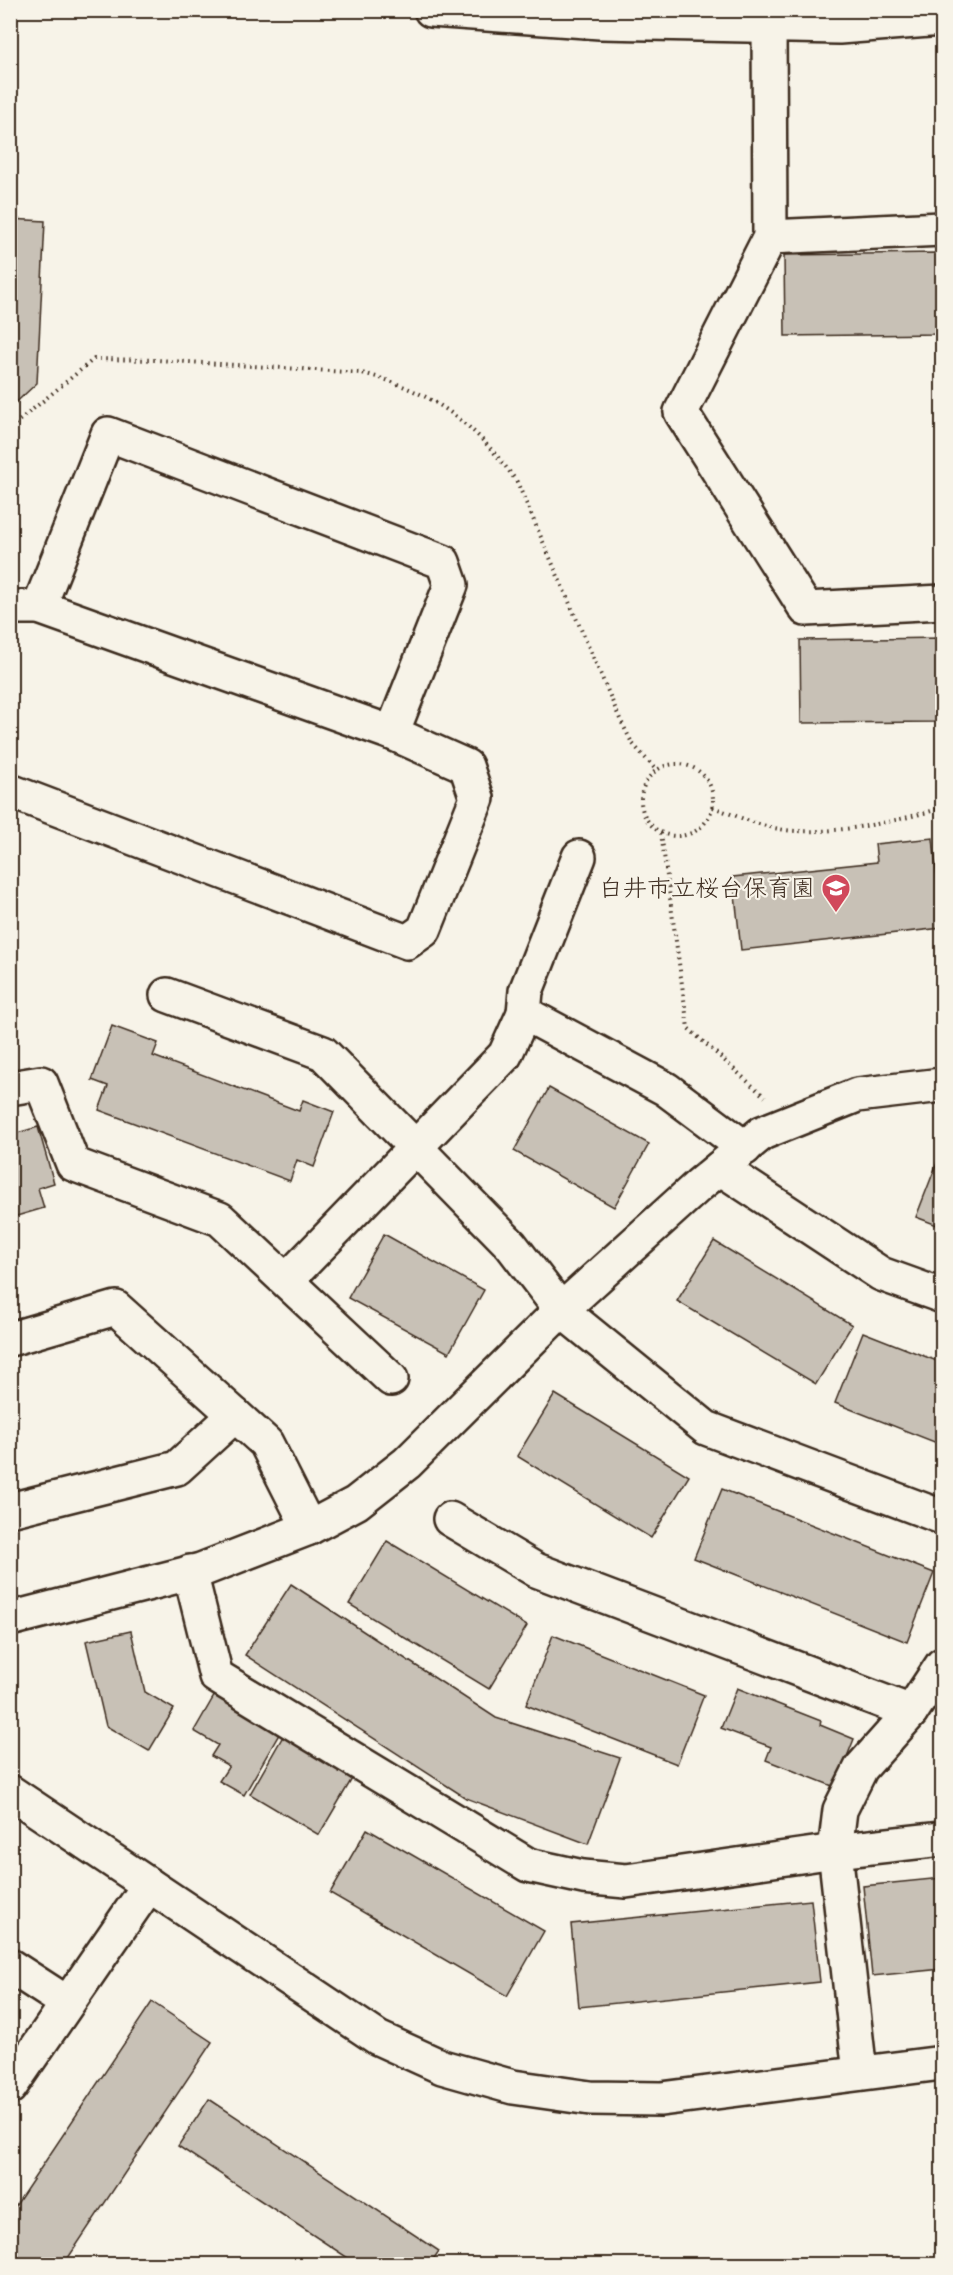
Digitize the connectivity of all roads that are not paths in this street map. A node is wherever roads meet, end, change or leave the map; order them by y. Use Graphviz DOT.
graph roads {
  1 [pos="431,10"];
  2 [pos="838,19"];
  3 [pos="942,19"];
  4 [pos="769,25"];
  5 [pos="942,229"];
  6 [pos="770,237"];
  7 [pos="942,602"];
  8 [pos="25,607"];
  9 [pos="392,733"];
  10 [pos="10,791"];
  11 [pos="579,857"];
  12 [pos="167,995"];
  13 [pos="524,1013"];
  14 [pos="942,1085"];
  15 [pos="10,1088"];
  16 [pos="416,1147"];
  17 [pos="732,1158"];
  18 [pos="286,1280"];
  19 [pos="942,1296"];
  20 [pos="561,1310"];
  21 [pos="10,1339"];
  22 [pos="391,1379"];
  23 [pos="235,1415"];
  24 [pos="10,1509"];
  25 [pos="942,1517"];
  26 [pos="450,1519"];
  27 [pos="309,1528"];
  28 [pos="190,1572"];
  29 [pos="10,1619"];
  30 [pos="942,1665"];
  31 [pos="911,1712"];
  32 [pos="10,1792"];
  33 [pos="942,1839"];
  34 [pos="835,1851"];
  35 [pos="148,1885"];
  36 [pos="10,1966"];
  37 [pos="68,2003"];
  38 [pos="942,2062"];
  39 [pos="860,2073"];
  40 [pos="10,2087"];
  1 -- 4 [label="street"];
  2 -- 3 [label="street"];
  2 -- 4 [label="street"];
  4 -- 6 [label="street"];
  5 -- 6 [label="street"];
  6 -- 7 [label="street"];
  8 -- 9 [label="street"];
  8 -- 9 [label="street"];
  9 -- 10 [label="street"];
  11 -- 13 [label="street"];
  12 -- 16 [label="street"];
  13 -- 16 [label="street"];
  13 -- 17 [label="street"];
  14 -- 17 [label="street"];
  15 -- 18 [label="street"];
  16 -- 18 [label="street"];
  16 -- 20 [label="street"];
  17 -- 19 [label="street"];
  17 -- 20 [label="street"];
  18 -- 22 [label="street"];
  20 -- 25 [label="street"];
  20 -- 27 [label="street"];
  21 -- 23 [label="street"];
  23 -- 24 [label="street"];
  23 -- 27 [label="street"];
  26 -- 31 [label="street"];
  27 -- 28 [label="street"];
  28 -- 29 [label="street"];
  28 -- 34 [label="street"];
  30 -- 31 [label="street"];
  31 -- 34 [label="street"];
  32 -- 35 [label="street"];
  33 -- 34 [label="street"];
  34 -- 39 [label="street"];
  35 -- 37 [label="street"];
  35 -- 39 [label="street"];
  36 -- 37 [label="street"];
  37 -- 40 [label="street"];
  38 -- 39 [label="street"];
}
